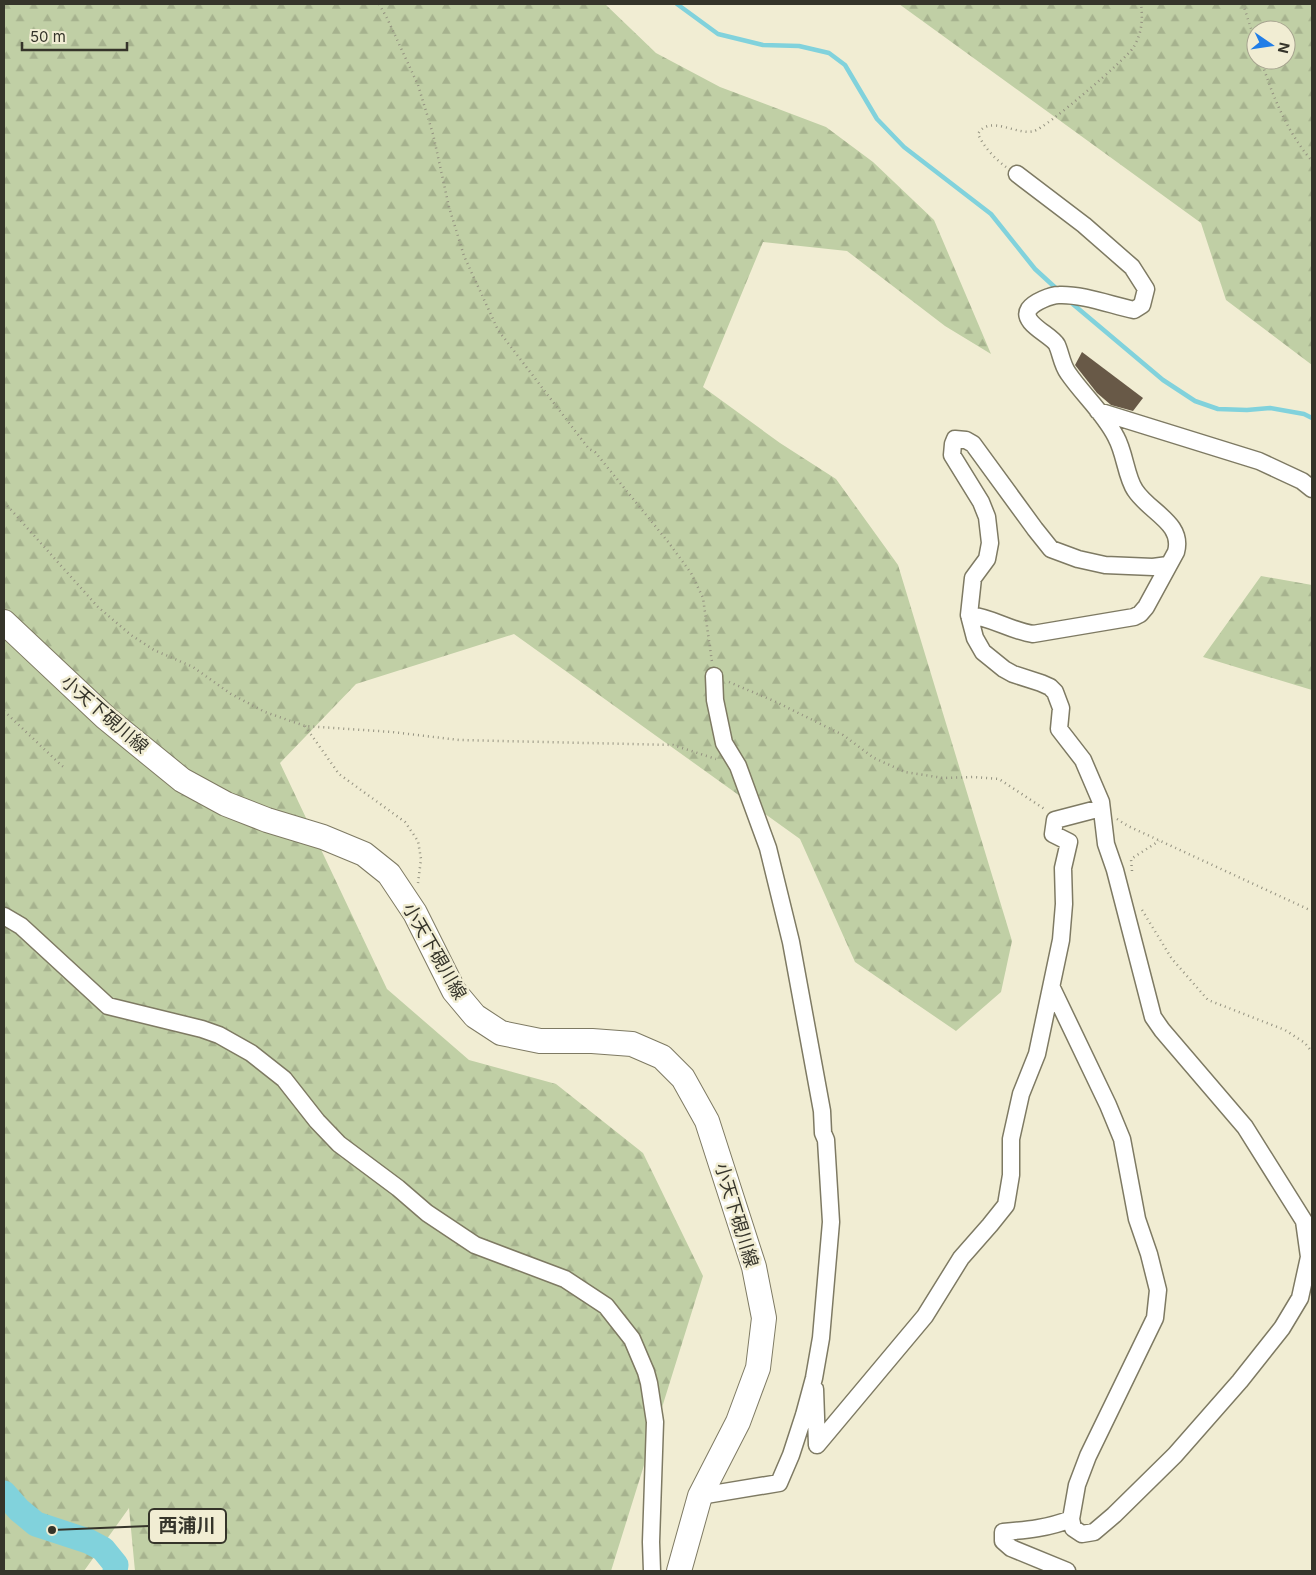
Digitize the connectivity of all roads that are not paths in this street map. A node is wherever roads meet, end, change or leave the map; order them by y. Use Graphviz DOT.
graph roads {
  1 [pos="1017,174"];
  2 [pos="1098,411"];
  3 [pos="1312,489"];
  4 [pos="1168,565"];
  5 [pos="969,615"];
  6 [pos="4,622"];
  7 [pos="714,676"];
  8 [pos="1101,808"];
  9 [pos="4,916"];
  10 [pos="1052,988"];
  11 [pos="814,1378"];
  12 [pos="700,1496"];
  13 [pos="1071,1519"];
  14 [pos="652,1571"];
  15 [pos="679,1571"];
  16 [pos="1067,1571"];
  1 -- 2 [label="street"];
  2 -- 3 [label="street"];
  2 -- 4 [label="street"];
  4 -- 5 [label="street"];
  4 -- 5 [label="street"];
  5 -- 8 [label="street"];
  6 -- 12 [label="main road, 小天下硯川線"];
  7 -- 11 [label="street"];
  8 -- 10 [label="street"];
  8 -- 13 [label="street"];
  9 -- 14 [label="street"];
  10 -- 11 [label="street"];
  10 -- 13 [label="street"];
  11 -- 12 [label="street"];
  12 -- 15 [label="main road, 小天下硯川線"];
  13 -- 16 [label="street"];
}
